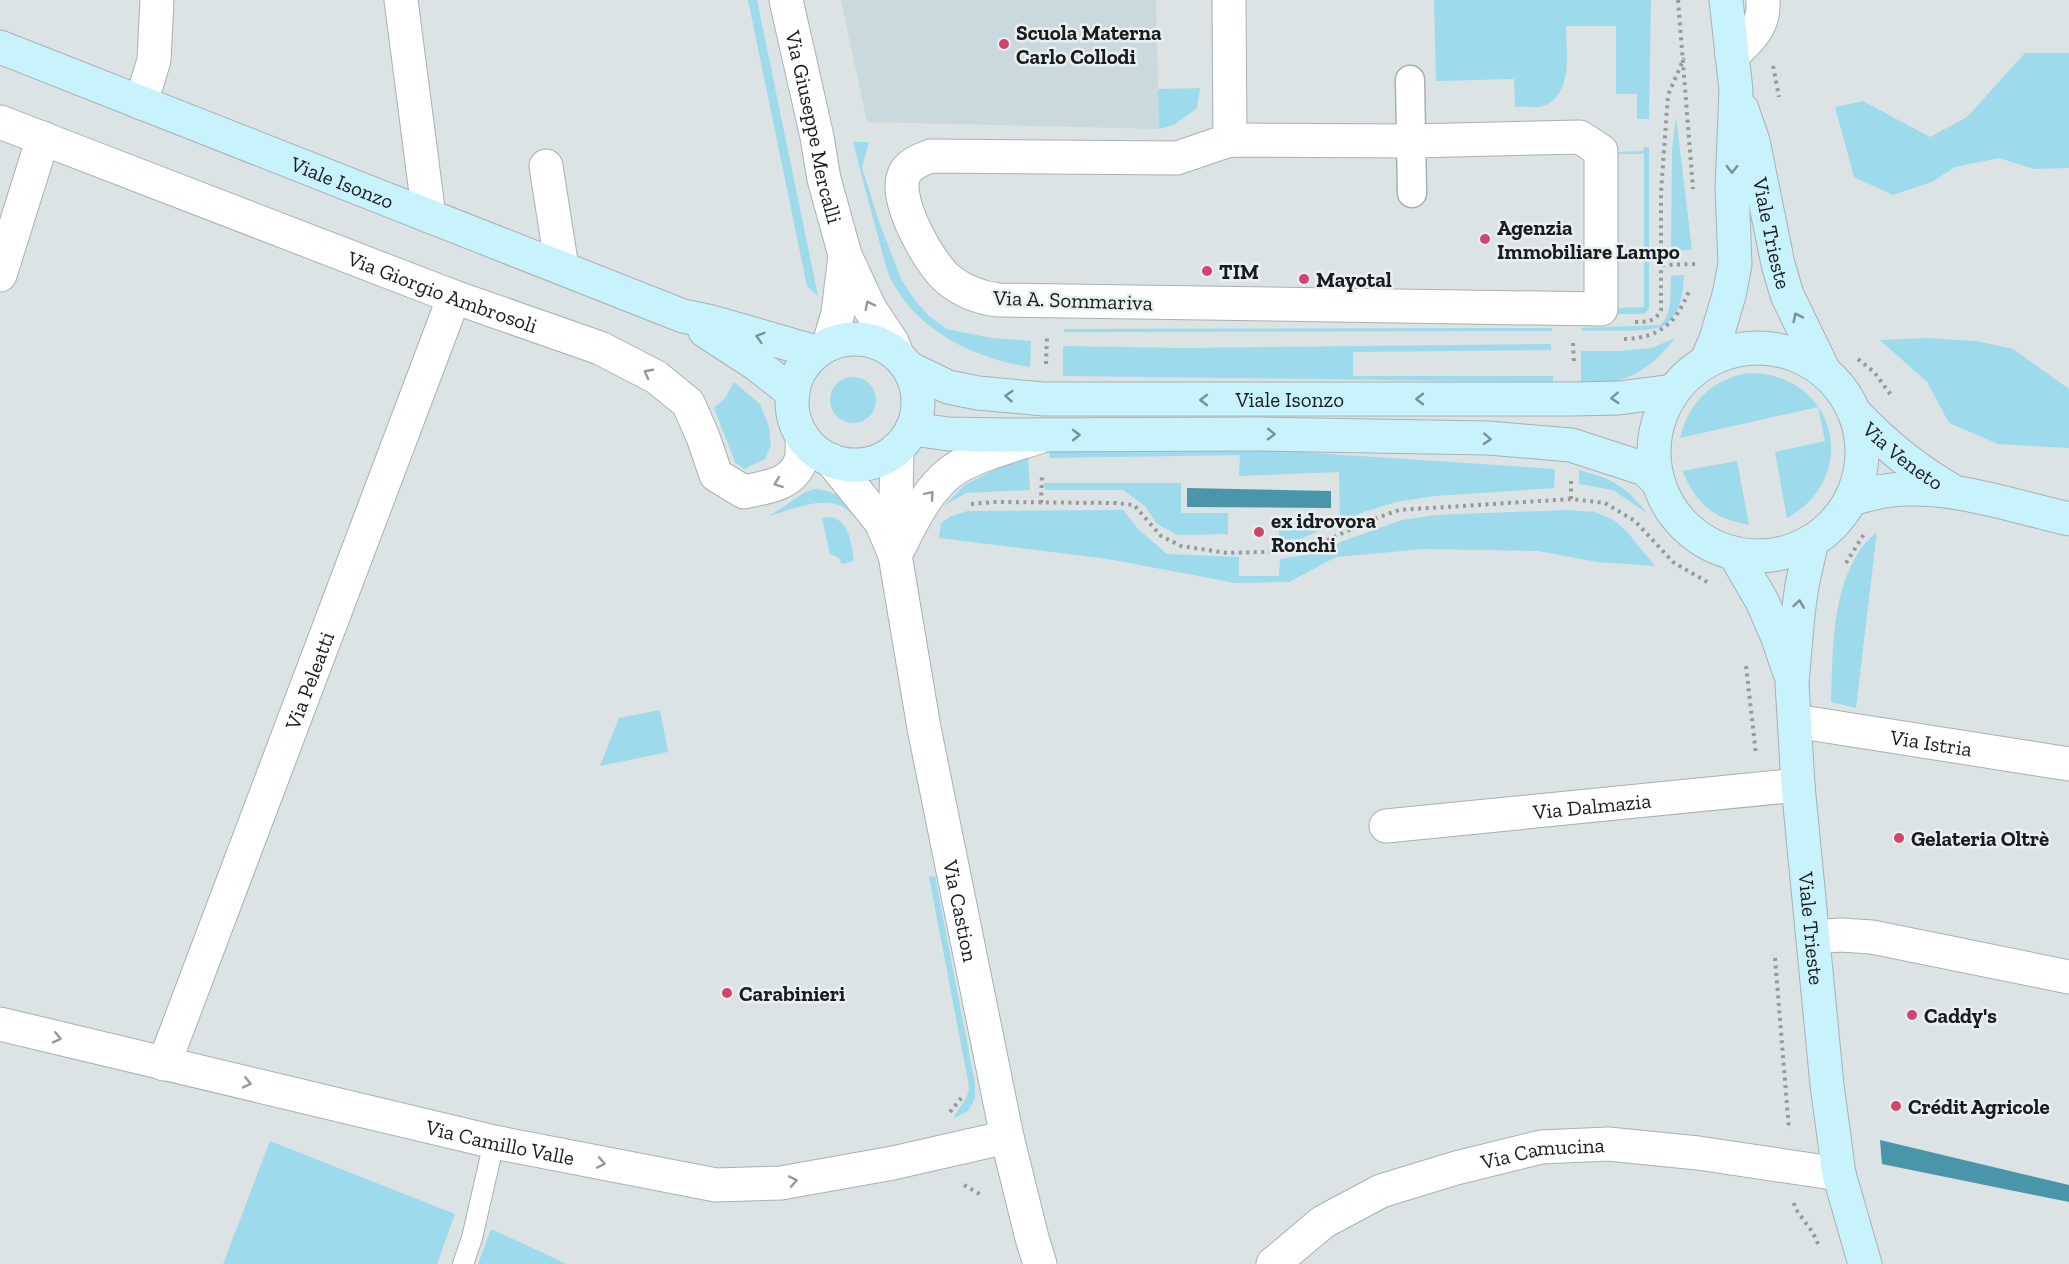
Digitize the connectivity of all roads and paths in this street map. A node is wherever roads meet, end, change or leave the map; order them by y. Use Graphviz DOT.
graph roads {
  1 [pos="157,0"];
  2 [pos="400,0"];
  3 [pos="786,0"];
  4 [pos="1228,0"];
  5 [pos="1678,0"];
  6 [pos="1726,0"];
  7 [pos="1763,0"];
  8 [pos="0,47"];
  9 [pos="1732,56"];
  10 [pos="1684,58"];
  11 [pos="1410,80"];
  12 [pos="1736,90"];
  13 [pos="141,103"];
  14 [pos="0,122"];
  15 [pos="43,138"];
  16 [pos="1230,140"];
  17 [pos="1412,141"];
  18 [pos="546,166"];
  19 [pos="1412,193"];
  20 [pos="1694,195"];
  21 [pos="429,216"];
  22 [pos="1699,253"];
  23 [pos="845,255"];
  24 [pos="1700,264"];
  25 [pos="562,268"];
  26 [pos="0,275"];
  27 [pos="1696,275"];
  28 [pos="1692,285"];
  29 [pos="453,297"];
  30 [pos="683,316"];
  31 [pos="1616,339"];
  32 [pos="822,348"];
  33 [pos="1707,360"];
  34 [pos="903,361"];
  35 [pos="1823,369"];
  36 [pos="1673,391"];
  37 [pos="793,393"];
  38 [pos="1856,414"];
  39 [pos="1043,435"];
  40 [pos="802,436"];
  41 [pos="905,439"];
  42 [pos="831,460"];
  43 [pos="1658,482"];
  44 [pos="1955,492"];
  45 [pos="1851,499"];
  46 [pos="971,504"];
  47 [pos="2069,519"];
  48 [pos="1812,541"];
  49 [pos="1734,553"];
  50 [pos="895,555"];
  51 [pos="1714,585"];
  52 [pos="1792,683"];
  53 [pos="1795,721"];
  54 [pos="2069,764"];
  55 [pos="1798,785"];
  56 [pos="1386,826"];
  57 [pos="1814,937"];
  58 [pos="2069,977"];
  59 [pos="0,1024"];
  60 [pos="164,1064"];
  61 [pos="1007,1137"];
  62 [pos="494,1142"];
  63 [pos="955,1150"];
  64 [pos="1839,1174"];
  65 [pos="989,1204"];
  66 [pos="463,1264"];
  67 [pos="1040,1264"];
  68 [pos="1273,1264"];
  69 [pos="1865,1264"];
  1 -- 13 [label="street"];
  2 -- 21 [label="street"];
  3 -- 23 [label="street, Via Giuseppe Mercalli"];
  4 -- 16 [label="street"];
  5 -- 10 [label="path"];
  6 -- 9 [label="main road, Viale Trieste"];
  7 -- 9 [label="street"];
  8 -- 13 [label="main road, Viale Isonzo"];
  9 -- 12 [label="main road, Viale Trieste"];
  10 -- 20 [label="path"];
  10 -- 24 [label="path"];
  11 -- 17 [label="street"];
  12 -- 33 [label="main road, Viale Trieste, one-way"];
  35 -- 12 [label="main road, Viale Trieste, one-way"];
  13 -- 21 [label="main road, Viale Isonzo"];
  14 -- 15 [label="street, Via Giorgio Ambrosoli"];
  15 -- 26 [label="street"];
  15 -- 29 [label="street, Via Giorgio Ambrosoli"];
  16 -- 17 [label="street"];
  16 -- 17 [label="street, Via A. Sommariva"];
  17 -- 19 [label="street"];
  18 -- 25 [label="street"];
  21 -- 25 [label="main road, Viale Isonzo"];
  22 -- 24 [label="path"];
  23 -- 32 [label="street, Via Giuseppe Mercalli"];
  34 -- 23 [label="street, Via Giuseppe Mercalli, one-way"];
  24 -- 27 [label="path"];
  25 -- 30 [label="main road, Viale Isonzo"];
  28 -- 31 [label="path"];
  40 -- 29 [label="street, Via Giorgio Ambrosoli, one-way"];
  29 -- 60 [label="street, Via Peleatti"];
  32 -- 30 [label="main road, Viale Isonzo, one-way"];
  30 -- 37 [label="main road, Viale Isonzo"];
  32 -- 34 [label="main road, Viale Isonzo"];
  32 -- 37 [label="main road"];
  33 -- 35 [label="main road, Viale Trieste"];
  33 -- 36 [label="main road, Viale Trieste"];
  36 -- 34 [label="main road, Viale Isonzo, one-way"];
  34 -- 41 [label="main road"];
  35 -- 38 [label="main road, Viale Trieste"];
  36 -- 43 [label="main road, Viale Trieste"];
  37 -- 40 [label="main road"];
  38 -- 44 [label="main road, Via Veneto"];
  38 -- 45 [label="main road, Viale Trieste"];
  39 -- 41 [label="main road, Viale Isonzo"];
  39 -- 43 [label="main road, Viale Isonzo, one-way"];
  50 -- 39 [label="street, one-way"];
  40 -- 42 [label="main road"];
  41 -- 42 [label="main road"];
  41 -- 50 [label="street, Via Castion"];
  42 -- 50 [label="street, Via Castion"];
  43 -- 49 [label="main road, Viale Trieste"];
  44 -- 45 [label="main road, Via Veneto"];
  44 -- 47 [label="main road, Via Veneto"];
  45 -- 48 [label="main road, Viale Trieste"];
  46 -- 51 [label="path"];
  48 -- 49 [label="main road, Viale Trieste"];
  52 -- 48 [label="main road, Viale Trieste, one-way"];
  49 -- 52 [label="main road, Viale Trieste"];
  50 -- 61 [label="street, Via Castion"];
  52 -- 53 [label="main road, Viale Trieste"];
  53 -- 54 [label="street, Via Istria"];
  53 -- 55 [label="main road, Viale Trieste"];
  55 -- 56 [label="street, Via Dalmazia"];
  55 -- 57 [label="main road, Viale Trieste"];
  57 -- 58 [label="street"];
  57 -- 64 [label="main road, Viale Trieste"];
  59 -- 60 [label="street, Via Camillo Valle, one-way"];
  60 -- 62 [label="street, Via Camillo Valle, one-way"];
  61 -- 63 [label="street, Via Camillo Valle"];
  61 -- 67 [label="street, Via Castion"];
  62 -- 63 [label="street, Via Camillo Valle, one-way"];
  62 -- 66 [label="lane"];
  63 -- 65 [label="path"];
  64 -- 68 [label="street, Via Camucina"];
  64 -- 69 [label="main road, Viale Trieste"];
}
